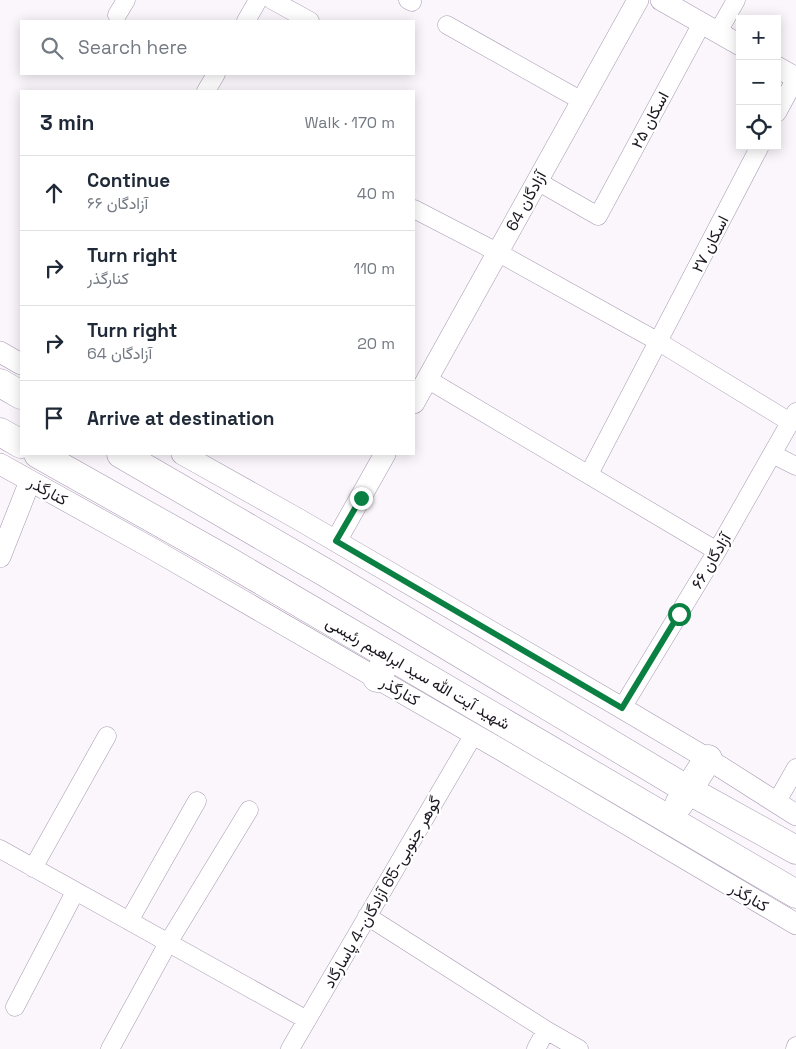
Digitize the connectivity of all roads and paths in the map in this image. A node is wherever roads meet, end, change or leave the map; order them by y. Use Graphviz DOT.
graph roads {
  1 [pos="272,0"];
  2 [pos="638,0"];
  3 [pos="662,0"];
  4 [pos="736,0"];
  5 [pos="308,20"];
  6 [pos="447,25"];
  7 [pos="710,28"];
  8 [pos="736,43"];
  9 [pos="781,69"];
  10 [pos="796,78"];
  11 [pos="582,101"];
  12 [pos="781,106"];
  13 [pos="758,150"];
  14 [pos="537,181"];
  15 [pos="415,210"];
  16 [pos="498,252"];
  17 [pos="659,342"];
  18 [pos="0,352"];
  19 [pos="20,363"];
  20 [pos="427,379"];
  21 [pos="0,383"];
  22 [pos="20,394"];
  23 [pos="415,400"];
  24 [pos="793,417"];
  25 [pos="0,432"];
  26 [pos="20,443"];
  27 [pos="772,454"];
  28 [pos="40,455"];
  29 [pos="123,455"];
  30 [pos="184,455"];
  31 [pos="384,455"];
  32 [pos="0,464"];
  33 [pos="796,466"];
  34 [pos="588,474"];
  35 [pos="30,481"];
  36 [pos="336,541"];
  37 [pos="717,551"];
  38 [pos="0,557"];
  39 [pos="383,667"];
  40 [pos="622,708"];
  41 [pos="474,734"];
  42 [pos="107,736"];
  43 [pos="708,759"];
  44 [pos="796,768"];
  45 [pos="688,790"];
  46 [pos="197,801"];
  47 [pos="776,803"];
  48 [pos="249,810"];
  49 [pos="796,815"];
  50 [pos="669,821"];
  51 [pos="0,849"];
  52 [pos="796,850"];
  53 [pos="33,868"];
  54 [pos="75,892"];
  55 [pos="796,894"];
  56 [pos="367,916"];
  57 [pos="129,921"];
  58 [pos="796,924"];
  59 [pos="168,943"];
  60 [pos="15,1007"];
  61 [pos="307,1020"];
  62 [pos="546,1030"];
  63 [pos="110,1049"];
  64 [pos="290,1049"];
  65 [pos="536,1049"];
  66 [pos="579,1049"];
  1 -- 5 [label="street"];
  2 -- 11 [label="street, آزادگان 64"];
  3 -- 7 [label="street"];
  4 -- 7 [label="street, اسکان ۲۵"];
  6 -- 11 [label="street"];
  7 -- 8 [label="street"];
  7 -- 14 [label="street, اسکان ۲۵"];
  9 -- 10 [label="street"];
  10 -- 12 [label="street"];
  11 -- 14 [label="street, آزادگان 64"];
  13 -- 17 [label="street, اسکان ۲۷"];
  14 -- 16 [label="street, آزادگان 64"];
  15 -- 16 [label="street"];
  16 -- 17 [label="street"];
  16 -- 20 [label="street, آزادگان 64"];
  17 -- 24 [label="street"];
  17 -- 34 [label="street, اسکان ۲۷"];
  18 -- 19 [label="street"];
  20 -- 23 [label="street, آزادگان 64"];
  20 -- 34 [label="street"];
  21 -- 22 [label="main road"];
  24 -- 27 [label="street, آزادگان ۶۶"];
  25 -- 26 [label="main road"];
  27 -- 33 [label="street"];
  27 -- 37 [label="street, آزادگان ۶۶"];
  28 -- 39 [label="main road, شهید آیت الله سید ابراهیم رئیسی"];
  29 -- 45 [label="main road"];
  30 -- 36 [label="street"];
  31 -- 36 [label="street"];
  32 -- 35 [label="street, کنارگذر"];
  34 -- 37 [label="street"];
  35 -- 38 [label="street"];
  35 -- 39 [label="street, کنارگذر"];
  36 -- 40 [label="street"];
  37 -- 40 [label="street, آزادگان ۶۶"];
  39 -- 41 [label="street, کنارگذر"];
  39 -- 50 [label="main road, شهید آیت الله سید ابراهیم رئیسی"];
  40 -- 43 [label="street"];
  41 -- 56 [label="street, گوهر جنوبی-65 آزادگان-4 پاسارگاد"];
  41 -- 58 [label="street, کنارگذر"];
  42 -- 53 [label="street"];
  43 -- 45 [label="main road"];
  43 -- 47 [label="street"];
  44 -- 47 [label="street"];
  45 -- 50 [label="main road"];
  45 -- 52 [label="main road"];
  46 -- 57 [label="street"];
  47 -- 49 [label="street"];
  48 -- 59 [label="street"];
  50 -- 55 [label="main road, شهید آیت الله سید ابراهیم رئیسی"];
  51 -- 53 [label="street"];
  53 -- 54 [label="street"];
  54 -- 57 [label="street"];
  54 -- 60 [label="street"];
  56 -- 61 [label="street, گوهر جنوبی-65 آزادگان-4 پاسارگاد"];
  56 -- 62 [label="street"];
  57 -- 59 [label="street"];
  59 -- 61 [label="street"];
  59 -- 63 [label="street"];
  61 -- 64 [label="street, گوهر جنوبی-65 آزادگان-4 پاسارگاد"];
  62 -- 65 [label="street"];
  62 -- 66 [label="street"];
}
